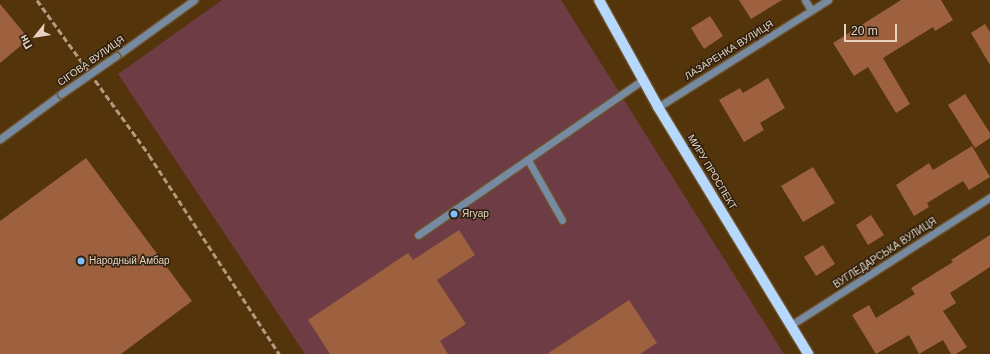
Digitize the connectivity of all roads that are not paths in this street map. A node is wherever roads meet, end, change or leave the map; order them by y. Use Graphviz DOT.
graph roads {
  1 [pos="194,0"];
  2 [pos="599,0"];
  3 [pos="805,0"];
  4 [pos="828,0"];
  5 [pos="811,10"];
  6 [pos="643,80"];
  7 [pos="658,107"];
  8 [pos="0,139"];
  9 [pos="528,160"];
  10 [pos="990,197"];
  11 [pos="562,220"];
  12 [pos="418,235"];
  13 [pos="791,325"];
  14 [pos="808,354"];
  1 -- 8 [label="street, СІГОВА ВУЛИЦЯ, bridge"];
  2 -- 6 [label="main road, МИРУ ПРОСПЕКТ"];
  3 -- 5 [label="street"];
  4 -- 5 [label="street, ЛАЗАРЕНКА ВУЛИЦЯ"];
  5 -- 7 [label="street, ЛАЗАРЕНКА ВУЛИЦЯ"];
  6 -- 7 [label="main road, МИРУ ПРОСПЕКТ"];
  6 -- 9 [label="street"];
  7 -- 13 [label="main road, МИРУ ПРОСПЕКТ"];
  9 -- 11 [label="street"];
  9 -- 12 [label="street"];
  10 -- 13 [label="street, ВУГЛЕДАРСЬКА ВУЛИЦЯ"];
  13 -- 14 [label="main road, МИРУ ПРОСПЕКТ"];
}
